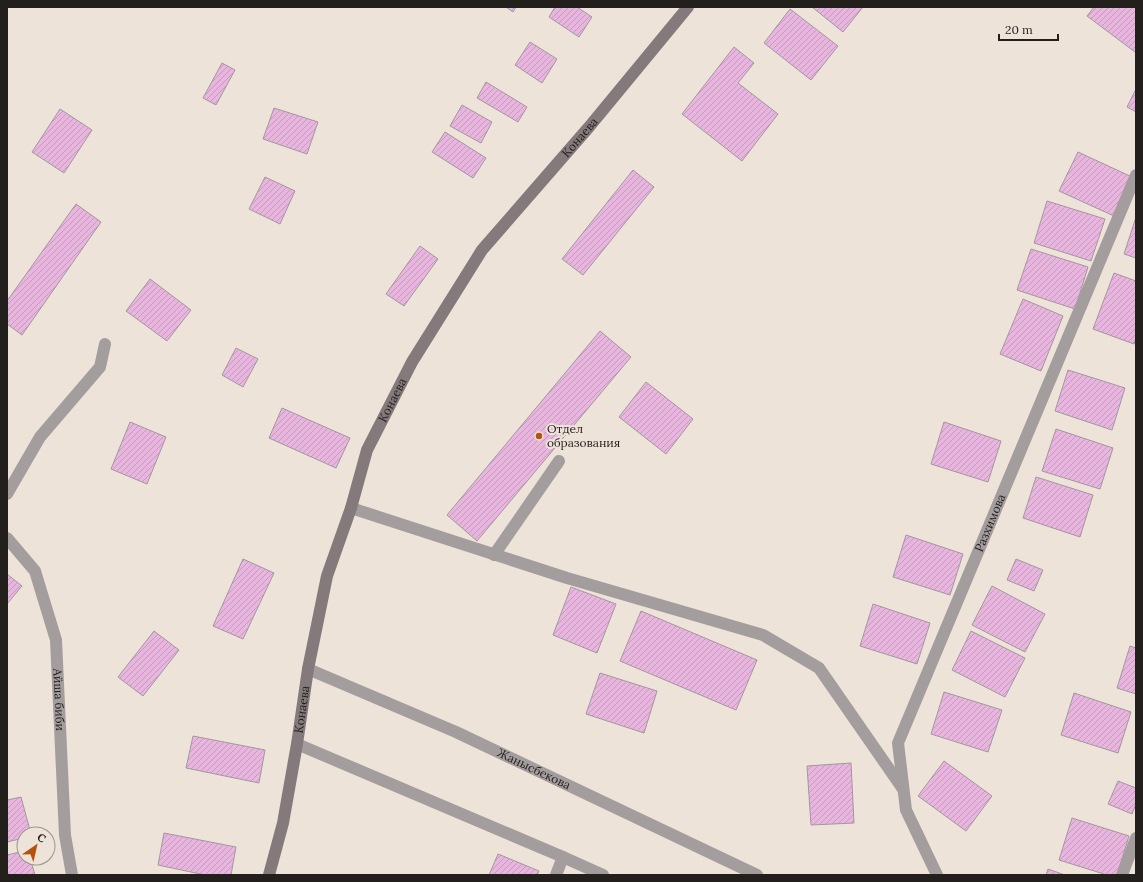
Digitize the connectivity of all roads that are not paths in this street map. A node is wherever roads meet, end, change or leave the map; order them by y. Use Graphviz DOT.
graph roads {
  1 [pos="688,7"];
  2 [pos="1136,175"];
  3 [pos="105,344"];
  4 [pos="559,461"];
  5 [pos="7,494"];
  6 [pos="351,508"];
  7 [pos="7,538"];
  8 [pos="494,555"];
  9 [pos="308,669"];
  10 [pos="298,744"];
  11 [pos="904,790"];
  12 [pos="1136,838"];
  13 [pos="564,857"];
  14 [pos="72,875"];
  15 [pos="269,875"];
  16 [pos="556,875"];
  17 [pos="602,875"];
  18 [pos="757,875"];
  19 [pos="937,875"];
  20 [pos="1122,875"];
  1 -- 6 [label="main road, Конаева"];
  2 -- 11 [label="street, Разхимова"];
  3 -- 5 [label="street"];
  4 -- 8 [label="street"];
  6 -- 8 [label="street"];
  6 -- 9 [label="main road, Конаева"];
  7 -- 14 [label="street, Айша биби"];
  8 -- 11 [label="street"];
  9 -- 10 [label="main road, Конаева"];
  9 -- 18 [label="street, Жанысбекова"];
  10 -- 13 [label="street"];
  10 -- 15 [label="main road, Конаева"];
  11 -- 19 [label="street, Разхимова"];
  12 -- 20 [label="street"];
  13 -- 16 [label="street"];
  13 -- 17 [label="street"];
}
